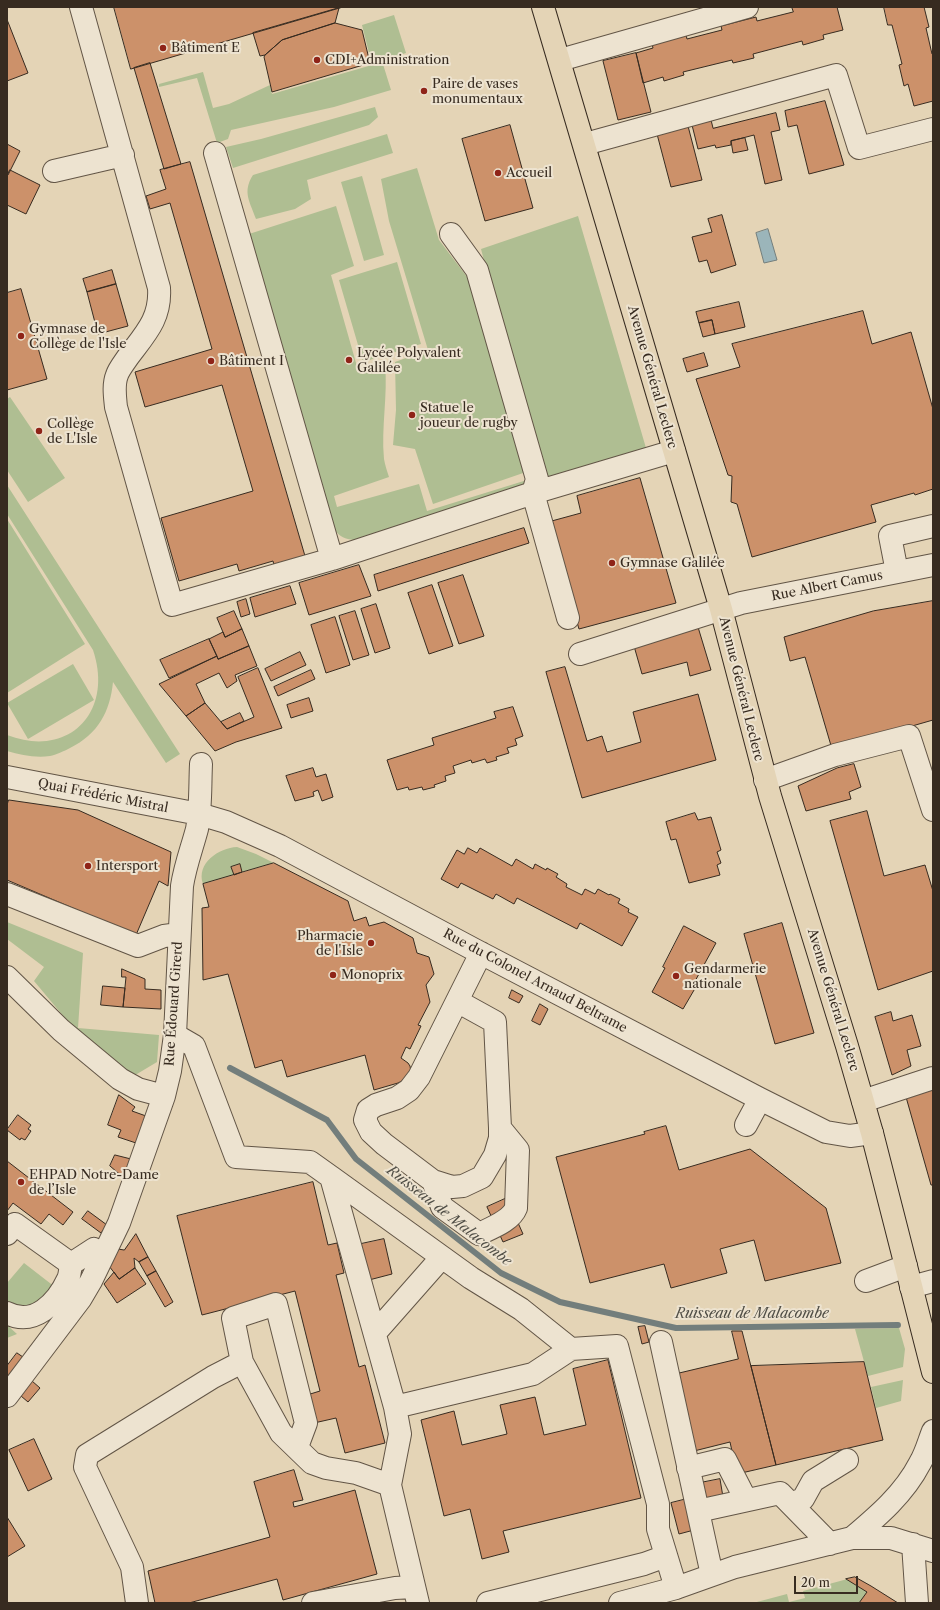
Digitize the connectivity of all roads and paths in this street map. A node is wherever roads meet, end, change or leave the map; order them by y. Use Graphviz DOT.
graph roads {
  1 [pos="81,7"];
  2 [pos="543,7"];
  3 [pos="747,7"];
  4 [pos="560,60"];
  5 [pos="933,129"];
  6 [pos="585,144"];
  7 [pos="215,153"];
  8 [pos="123,155"];
  9 [pos="54,171"];
  10 [pos="450,234"];
  11 [pos="674,451"];
  12 [pos="533,493"];
  13 [pos="933,526"];
  14 [pos="332,559"];
  15 [pos="933,564"];
  16 [pos="897,572"];
  17 [pos="721,609"];
  18 [pos="568,618"];
  19 [pos="580,654"];
  20 [pos="201,764"];
  21 [pos="7,777"];
  22 [pos="765,780"];
  23 [pos="933,810"];
  24 [pos="199,814"];
  25 [pos="7,894"];
  26 [pos="179,934"];
  27 [pos="481,953"];
  28 [pos="7,977"];
  29 [pos="457,1001"];
  30 [pos="175,1035"];
  31 [pos="933,1078"];
  32 [pos="164,1096"];
  33 [pos="760,1099"];
  34 [pos="863,1101"];
  35 [pos="746,1125"];
  36 [pos="500,1128"];
  37 [pos="872,1133"];
  38 [pos="331,1178"];
  39 [pos="434,1181"];
  40 [pos="7,1234"];
  41 [pos="103,1254"];
  42 [pos="442,1257"];
  43 [pos="71,1264"];
  44 [pos="906,1266"];
  45 [pos="933,1281"];
  46 [pos="866,1282"];
  47 [pos="912,1287"];
  48 [pos="7,1313"];
  49 [pos="375,1333"];
  50 [pos="929,1338"];
  51 [pos="661,1342"];
  52 [pos="571,1349"];
  53 [pos="242,1362"];
  54 [pos="933,1372"];
  55 [pos="7,1396"];
  56 [pos="395,1407"];
  57 [pos="933,1431"];
  58 [pos="296,1447"];
  59 [pos="847,1460"];
  60 [pos="688,1468"];
  61 [pos="390,1485"];
  62 [pos="746,1500"];
  63 [pos="791,1504"];
  64 [pos="698,1511"];
  65 [pos="852,1538"];
  66 [pos="830,1544"];
  67 [pos="923,1548"];
  68 [pos="666,1556"];
  69 [pos="712,1575"];
  70 [pos="676,1588"];
  71 [pos="416,1595"];
  72 [pos="137,1603"];
  73 [pos="313,1603"];
  74 [pos="488,1603"];
  75 [pos="620,1603"];
  76 [pos="918,1603"];
  1 -- 8 [label="street"];
  2 -- 4 [label="main road, Avenue Général Leclerc"];
  3 -- 4 [label="street"];
  4 -- 6 [label="main road, Avenue Général Leclerc"];
  5 -- 6 [label="street"];
  6 -- 11 [label="main road, Avenue Général Leclerc"];
  7 -- 14 [label="street"];
  8 -- 9 [label="street"];
  8 -- 14 [label="street"];
  10 -- 12 [label="street"];
  11 -- 12 [label="street"];
  11 -- 17 [label="main road, Avenue Général Leclerc"];
  12 -- 14 [label="street"];
  12 -- 18 [label="street"];
  13 -- 16 [label="street"];
  15 -- 16 [label="street, Rue Albert Camus"];
  16 -- 17 [label="street, Rue Albert Camus"];
  17 -- 19 [label="street, Rue Albert Camus"];
  17 -- 22 [label="main road, Avenue Général Leclerc"];
  20 -- 24 [label="street, Rue Édouard Girerd"];
  21 -- 24 [label="street, Quai Frédéric Mistral"];
  22 -- 23 [label="street"];
  22 -- 34 [label="main road, Avenue Général Leclerc"];
  24 -- 26 [label="street, Rue Édouard Girerd"];
  24 -- 27 [label="street, Rue du Colonel Arnaud Beltrame"];
  25 -- 26 [label="street"];
  26 -- 30 [label="street, Rue Édouard Girerd"];
  27 -- 29 [label="street"];
  27 -- 33 [label="street, Rue du Colonel Arnaud Beltrame"];
  28 -- 32 [label="street"];
  29 -- 36 [label="street"];
  29 -- 39 [label="street"];
  30 -- 32 [label="street, Rue Édouard Girerd"];
  30 -- 38 [label="street"];
  31 -- 34 [label="street"];
  32 -- 41 [label="street, Rue Édouard Girerd"];
  33 -- 35 [label="street"];
  33 -- 37 [label="street, Rue du Colonel Arnaud Beltrame"];
  34 -- 37 [label="main road, Avenue Général Leclerc"];
  36 -- 39 [label="street"];
  36 -- 39 [label="street"];
  37 -- 44 [label="main road, Avenue Général Leclerc"];
  38 -- 42 [label="street"];
  38 -- 49 [label="street"];
  40 -- 43 [label="street"];
  41 -- 43 [label="street"];
  41 -- 55 [label="street, Rue Édouard Girerd"];
  42 -- 49 [label="street"];
  42 -- 52 [label="street"];
  43 -- 48 [label="street"];
  44 -- 46 [label="street"];
  44 -- 47 [label="main road, Avenue Général Leclerc"];
  45 -- 47 [label="street"];
  47 -- 50 [label="main road, Avenue Général Leclerc"];
  49 -- 56 [label="street"];
  50 -- 54 [label="main road, Avenue Général Leclerc"];
  51 -- 60 [label="street"];
  52 -- 56 [label="street"];
  52 -- 68 [label="street"];
  53 -- 58 [label="street"];
  53 -- 58 [label="street"];
  53 -- 72 [label="street"];
  56 -- 61 [label="street"];
  57 -- 65 [label="street"];
  58 -- 61 [label="street"];
  59 -- 63 [label="street"];
  60 -- 62 [label="street"];
  60 -- 64 [label="street"];
  61 -- 71 [label="street"];
  62 -- 63 [label="street"];
  62 -- 64 [label="street"];
  63 -- 66 [label="street"];
  64 -- 69 [label="street"];
  65 -- 66 [label="street"];
  65 -- 67 [label="street"];
  66 -- 69 [label="street"];
  67 -- 76 [label="street"];
  68 -- 70 [label="street"];
  68 -- 74 [label="street"];
  69 -- 70 [label="street"];
  70 -- 75 [label="street"];
  71 -- 73 [label="street"];
}
